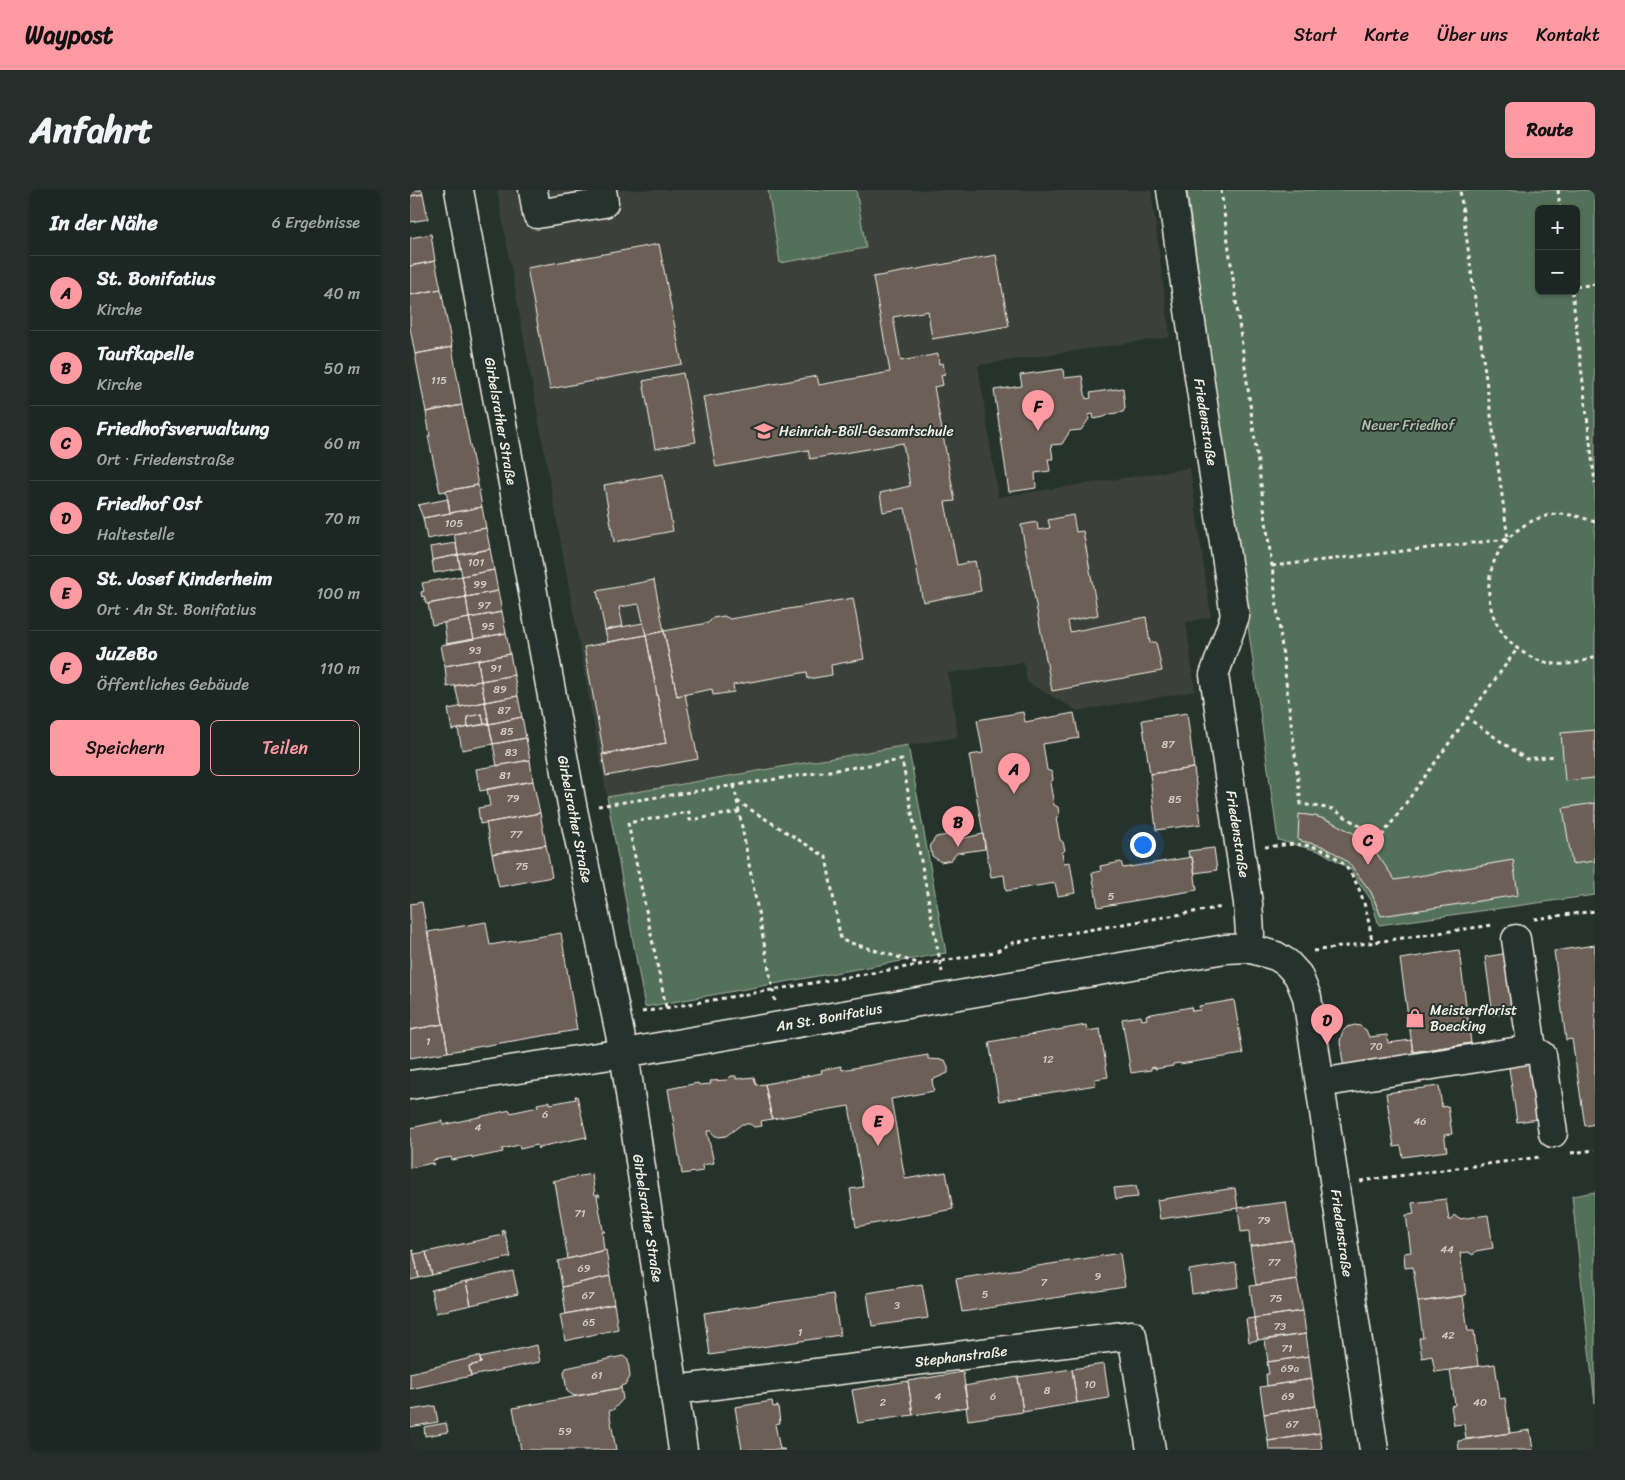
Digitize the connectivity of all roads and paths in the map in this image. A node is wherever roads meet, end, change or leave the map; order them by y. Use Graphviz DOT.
graph roads {
  1 [pos="459,190"];
  2 [pos="533,190"];
  3 [pos="602,190"];
  4 [pos="1171,190"];
  5 [pos="1221,190"];
  6 [pos="1460,190"];
  7 [pos="1558,190"];
  8 [pos="1560,205"];
  9 [pos="1595,284"];
  10 [pos="1580,286"];
  11 [pos="1572,295"];
  12 [pos="1595,484"];
  13 [pos="1595,522"];
  14 [pos="1508,539"];
  15 [pos="1272,566"];
  16 [pos="1517,649"];
  17 [pos="1595,656"];
  18 [pos="1466,717"];
  19 [pos="1556,756"];
  20 [pos="734,785"];
  21 [pos="737,801"];
  22 [pos="573,810"];
  23 [pos="739,812"];
  24 [pos="1382,836"];
  25 [pos="1371,848"];
  26 [pos="1240,849"];
  27 [pos="1248,903"];
  28 [pos="1595,910"];
  29 [pos="1514,928"];
  30 [pos="1372,942"];
  31 [pos="1248,948"];
  32 [pos="1276,956"];
  33 [pos="940,962"];
  34 [pos="922,965"];
  35 [pos="773,990"];
  36 [pos="946,996"];
  37 [pos="666,1007"];
  38 [pos="616,1016"];
  39 [pos="780,1026"];
  40 [pos="1532,1049"];
  41 [pos="624,1053"];
  42 [pos="1320,1083"];
  43 [pos="410,1084"];
  44 [pos="1555,1148"];
  45 [pos="1595,1150"];
  46 [pos="1334,1184"];
  47 [pos="674,1390"];
  48 [pos="683,1450"];
  49 [pos="1151,1450"];
  50 [pos="1374,1450"];
  1 -- 22 [label="street, Girbelsrather Straße"];
  2 -- 3 [label="street"];
  4 -- 26 [label="street, Friedenstraße"];
  5 -- 15 [label="path"];
  6 -- 14 [label="path"];
  7 -- 8 [label="path"];
  9 -- 10 [label="path"];
  11 -- 12 [label="path"];
  13 -- 14 [label="path"];
  14 -- 15 [label="path"];
  14 -- 16 [label="path"];
  15 -- 24 [label="path"];
  16 -- 17 [label="path"];
  16 -- 18 [label="path"];
  18 -- 19 [label="path"];
  18 -- 24 [label="path"];
  20 -- 21 [label="path"];
  20 -- 22 [label="path"];
  20 -- 33 [label="path"];
  21 -- 23 [label="path"];
  21 -- 34 [label="path"];
  22 -- 38 [label="street, Girbelsrather Straße"];
  23 -- 35 [label="path"];
  23 -- 37 [label="path"];
  24 -- 25 [label="path"];
  26 -- 27 [label="street, Friedenstraße"];
  26 -- 30 [label="path"];
  27 -- 31 [label="street, Friedenstraße"];
  27 -- 33 [label="path"];
  28 -- 29 [label="path"];
  29 -- 30 [label="path"];
  29 -- 40 [label="street"];
  30 -- 32 [label="path"];
  31 -- 32 [label="street, Friedenstraße"];
  31 -- 36 [label="street, An St. Bonifatius"];
  32 -- 42 [label="street, Friedenstraße"];
  33 -- 34 [label="path"];
  33 -- 36 [label="path"];
  34 -- 35 [label="path"];
  35 -- 37 [label="path"];
  35 -- 39 [label="path"];
  36 -- 39 [label="street, An St. Bonifatius"];
  37 -- 38 [label="path"];
  38 -- 41 [label="street, Girbelsrather Straße"];
  39 -- 41 [label="street, An St. Bonifatius"];
  40 -- 42 [label="street"];
  40 -- 44 [label="street"];
  41 -- 43 [label="street, An St. Bonifatius"];
  41 -- 47 [label="street, Girbelsrather Straße"];
  42 -- 46 [label="street, Friedenstraße"];
  44 -- 45 [label="path"];
  44 -- 46 [label="path"];
  46 -- 50 [label="street, Friedenstraße"];
  47 -- 48 [label="street, Girbelsrather Straße"];
  47 -- 49 [label="street, Stephanstraße"];
}
